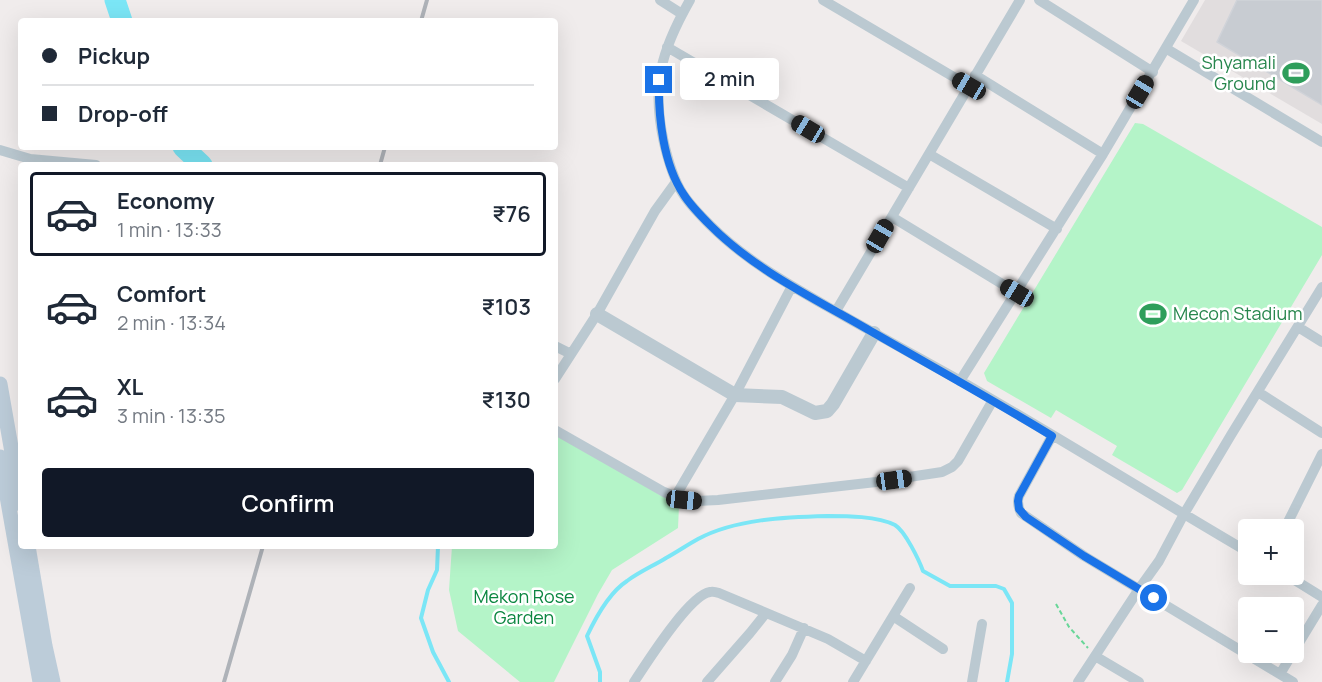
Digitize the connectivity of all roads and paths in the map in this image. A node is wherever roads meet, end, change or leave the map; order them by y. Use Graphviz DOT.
graph roads {
  1 [pos="660,0"];
  2 [pos="690,0"];
  3 [pos="823,0"];
  4 [pos="1020,0"];
  5 [pos="1039,0"];
  6 [pos="1194,0"];
  7 [pos="682,14"];
  8 [pos="667,47"];
  9 [pos="1167,49"];
  10 [pos="1153,72"];
  11 [pos="975,75"];
  12 [pos="969,86"];
  13 [pos="1322,142"];
  14 [pos="0,150"];
  15 [pos="929,154"];
  16 [pos="1104,154"];
  17 [pos="30,159"];
  18 [pos="39,162"];
  19 [pos="63,162"];
  20 [pos="676,182"];
  21 [pos="909,188"];
  22 [pos="892,217"];
  23 [pos="1057,229"];
  24 [pos="792,286"];
  25 [pos="1322,287"];
  26 [pos="1017,293"];
  27 [pos="836,312"];
  28 [pos="597,314"];
  29 [pos="1298,327"];
  30 [pos="874,333"];
  31 [pos="1322,342"];
  32 [pos="558,348"];
  33 [pos="571,354"];
  34 [pos="558,374"];
  35 [pos="960,381"];
  36 [pos="0,384"];
  37 [pos="1258,392"];
  38 [pos="735,395"];
  39 [pos="993,400"];
  40 [pos="558,432"];
  41 [pos="1322,433"];
  42 [pos="1052,436"];
  43 [pos="1322,454"];
  44 [pos="0,457"];
  45 [pos="18,487"];
  46 [pos="675,497"];
  47 [pos="1184,514"];
  48 [pos="1290,519"];
  49 [pos="1238,546"];
  50 [pos="29,549"];
  51 [pos="1303,585"];
  52 [pos="910,588"];
  53 [pos="1139,589"];
  54 [pos="1322,597"];
  55 [pos="1056,604"];
  56 [pos="1322,605"];
  57 [pos="766,613"];
  58 [pos="893,616"];
  59 [pos="982,624"];
  60 [pos="804,628"];
  61 [pos="943,649"];
  62 [pos="1095,656"];
  63 [pos="866,661"];
  64 [pos="1280,674"];
  65 [pos="40,682"];
  66 [pos="53,682"];
  67 [pos="634,682"];
  68 [pos="707,682"];
  69 [pos="775,682"];
  70 [pos="853,682"];
  71 [pos="972,682"];
  72 [pos="1078,682"];
  73 [pos="1139,682"];
  74 [pos="1293,682"];
  1 -- 7 [label="street"];
  2 -- 7 [label="street"];
  3 -- 12 [label="street"];
  4 -- 11 [label="street"];
  5 -- 10 [label="street"];
  6 -- 9 [label="street"];
  7 -- 8 [label="street"];
  8 -- 20 [label="street"];
  8 -- 21 [label="street"];
  9 -- 10 [label="street"];
  9 -- 13 [label="street"];
  10 -- 16 [label="street"];
  11 -- 12 [label="street"];
  11 -- 16 [label="street"];
  12 -- 15 [label="street"];
  14 -- 17 [label="street"];
  15 -- 21 [label="street"];
  15 -- 23 [label="street"];
  16 -- 23 [label="street"];
  17 -- 18 [label="street"];
  17 -- 19 [label="street"];
  20 -- 24 [label="street"];
  20 -- 28 [label="street"];
  21 -- 22 [label="street"];
  22 -- 26 [label="street"];
  22 -- 27 [label="street"];
  23 -- 26 [label="street"];
  24 -- 27 [label="street"];
  24 -- 38 [label="street"];
  25 -- 29 [label="street"];
  26 -- 35 [label="street"];
  27 -- 30 [label="street"];
  28 -- 33 [label="street"];
  28 -- 38 [label="street"];
  29 -- 31 [label="street"];
  29 -- 37 [label="street"];
  30 -- 35 [label="street"];
  30 -- 38 [label="street"];
  32 -- 33 [label="street"];
  33 -- 34 [label="street"];
  35 -- 39 [label="street"];
  36 -- 45 [label="main road"];
  37 -- 41 [label="street"];
  37 -- 47 [label="street"];
  38 -- 46 [label="street"];
  39 -- 42 [label="street"];
  39 -- 46 [label="street"];
  40 -- 46 [label="street"];
  42 -- 47 [label="street"];
  42 -- 53 [label="street"];
  43 -- 48 [label="street"];
  44 -- 65 [label="main road"];
  47 -- 49 [label="street"];
  47 -- 53 [label="street"];
  50 -- 66 [label="main road"];
  51 -- 54 [label="street"];
  52 -- 58 [label="street"];
  53 -- 62 [label="street"];
  53 -- 64 [label="street"];
  55 -- 62 [label="path"];
  56 -- 64 [label="street"];
  57 -- 60 [label="street"];
  57 -- 67 [label="street"];
  57 -- 68 [label="street"];
  58 -- 61 [label="street"];
  58 -- 63 [label="street"];
  59 -- 71 [label="street"];
  60 -- 63 [label="street"];
  60 -- 69 [label="street"];
  62 -- 72 [label="street"];
  62 -- 73 [label="street"];
  63 -- 70 [label="street"];
  64 -- 74 [label="street"];
}
